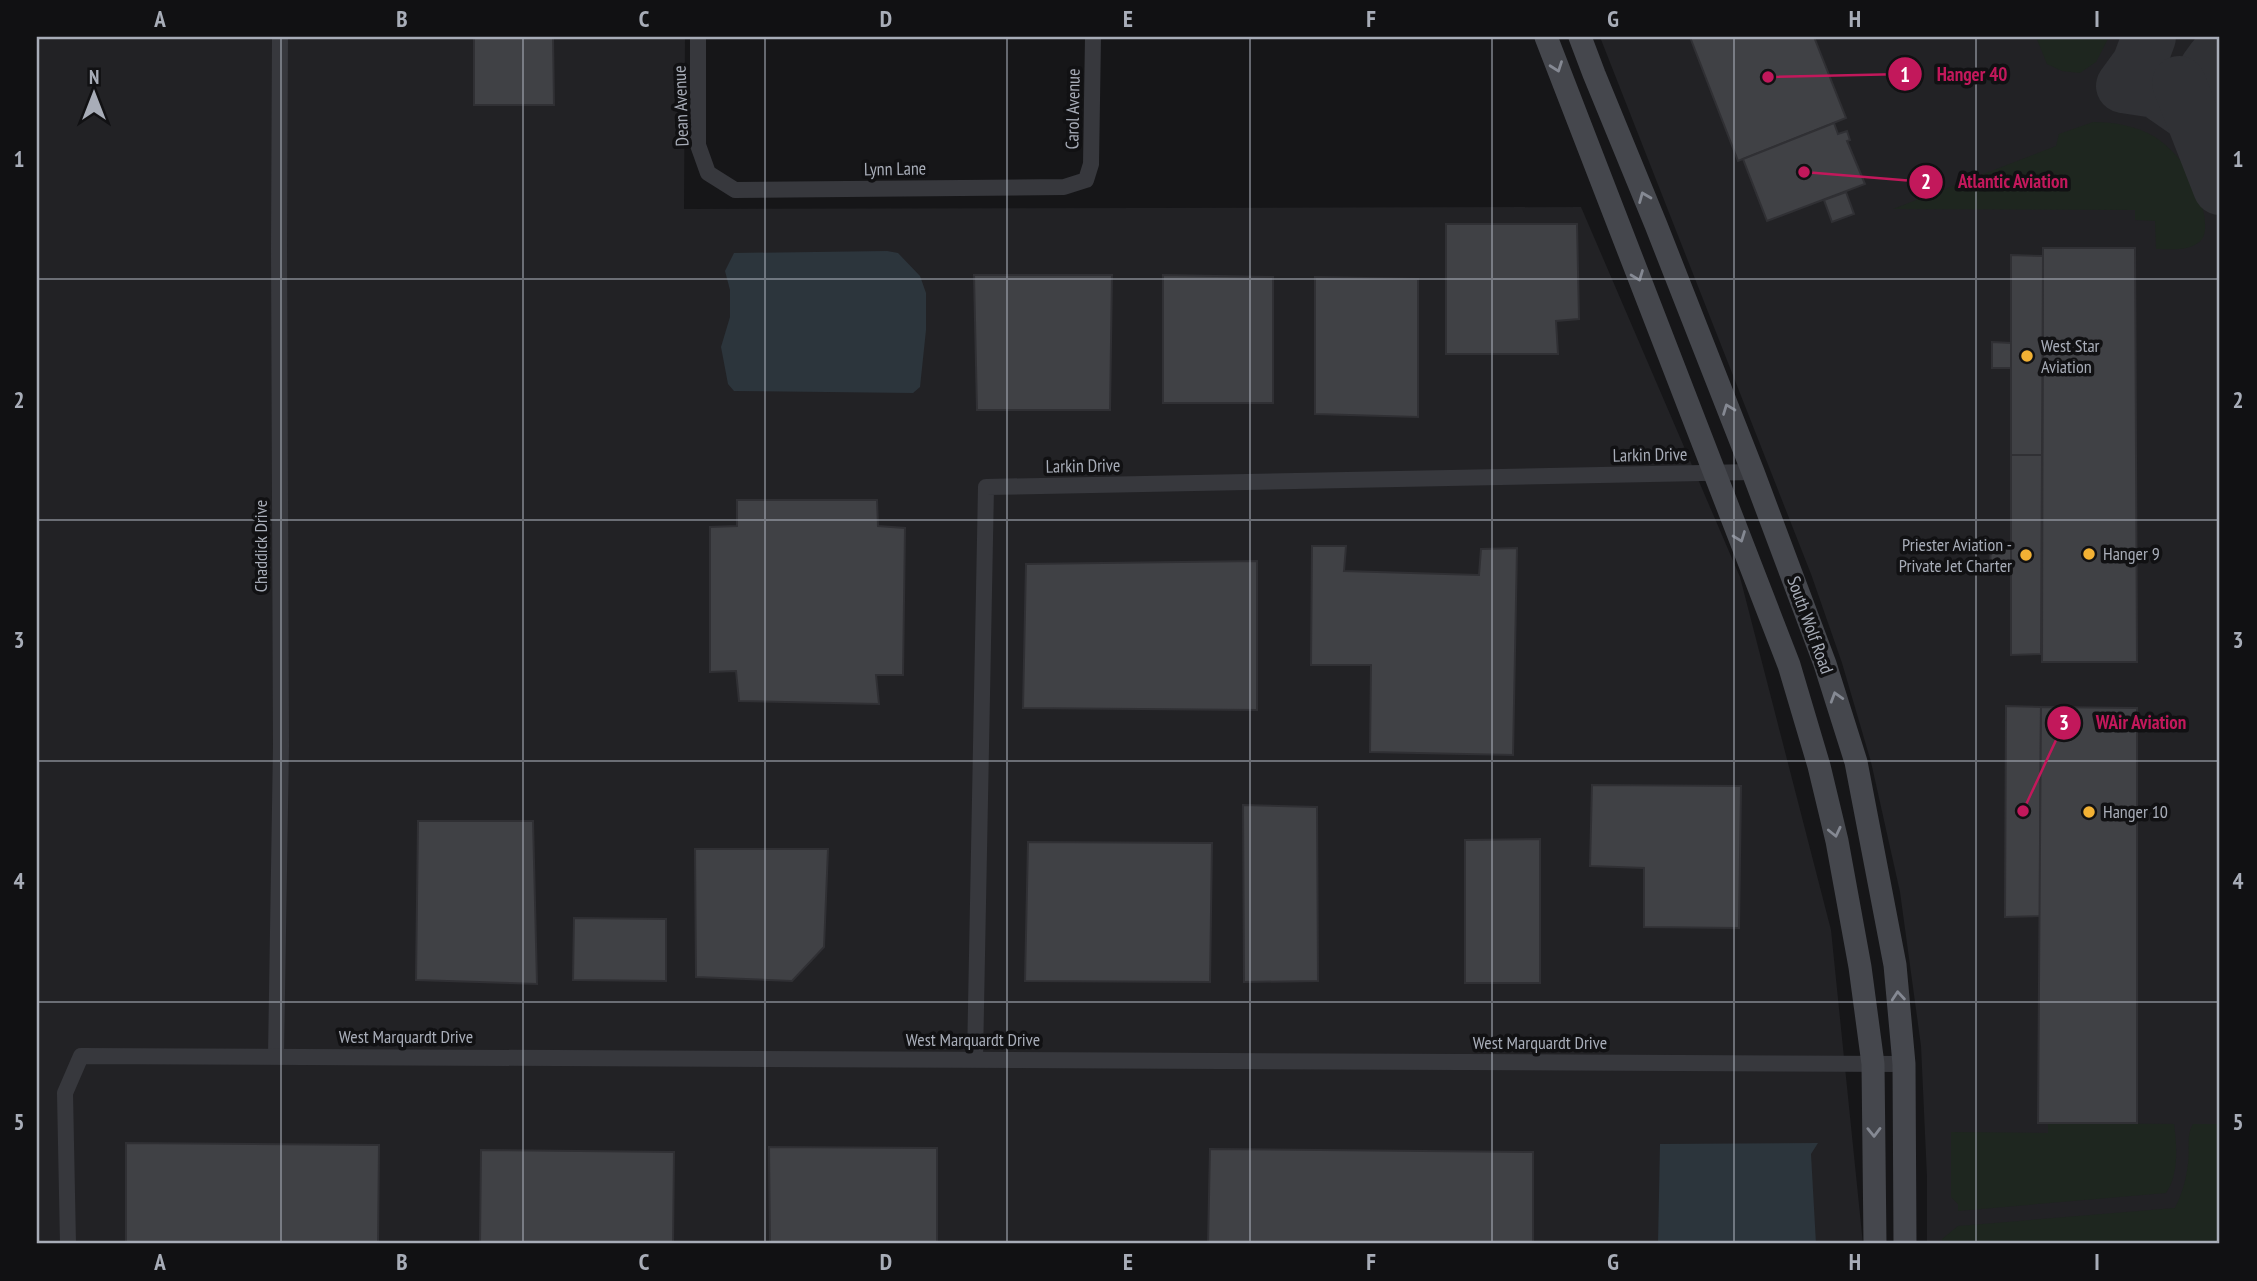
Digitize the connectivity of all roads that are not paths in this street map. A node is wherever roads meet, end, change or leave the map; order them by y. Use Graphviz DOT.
graph roads {
  1 [pos="280,37"];
  2 [pos="698,37"];
  3 [pos="1093,37"];
  4 [pos="1546,37"];
  5 [pos="1580,37"];
  6 [pos="708,173"];
  7 [pos="1086,180"];
  8 [pos="1753,472"];
  9 [pos="1715,473"];
  10 [pos="276,1056"];
  11 [pos="975,1059"];
  12 [pos="1873,1063"];
  13 [pos="1904,1064"];
  14 [pos="68,1244"];
  15 [pos="1875,1244"];
  16 [pos="1906,1244"];
  1 -- 10 [label="street, Chaddick Drive"];
  2 -- 6 [label="street, Dean Avenue"];
  3 -- 7 [label="street, Carol Avenue"];
  4 -- 9 [label="main road, South Wolf Road, one-way"];
  8 -- 5 [label="main road, South Wolf Road, one-way"];
  6 -- 7 [label="street, Lynn Lane"];
  8 -- 9 [label="street, Larkin Drive"];
  13 -- 8 [label="main road, South Wolf Road, one-way"];
  9 -- 11 [label="street, Larkin Drive"];
  9 -- 12 [label="main road, South Wolf Road, one-way"];
  10 -- 11 [label="street, West Marquardt Drive"];
  10 -- 14 [label="street, West Marquardt Drive"];
  11 -- 12 [label="street, West Marquardt Drive"];
  12 -- 13 [label="street, West Marquardt Drive"];
  12 -- 15 [label="main road, South Wolf Road, one-way"];
  13 -- 16 [label="main road, South Wolf Road"];
}
